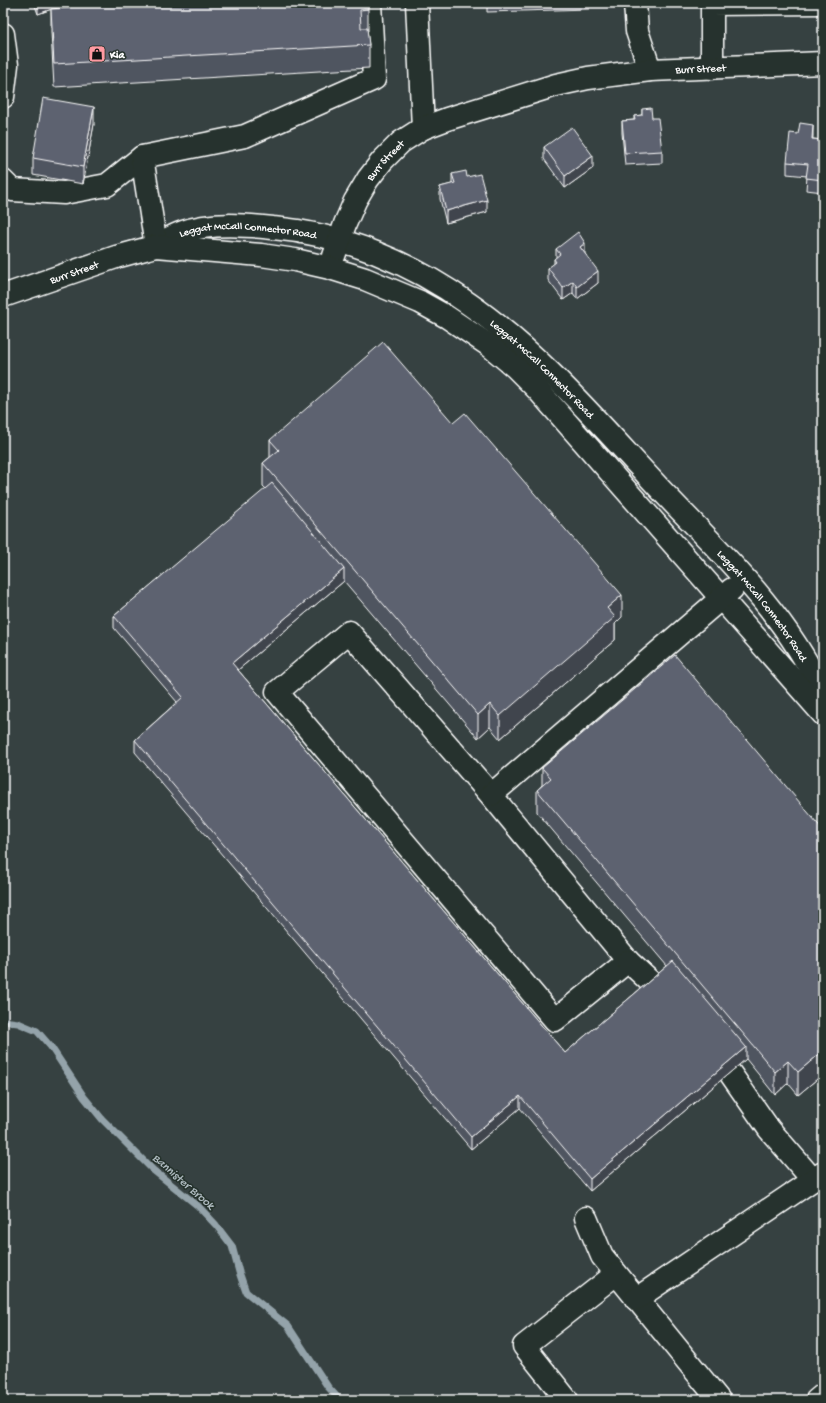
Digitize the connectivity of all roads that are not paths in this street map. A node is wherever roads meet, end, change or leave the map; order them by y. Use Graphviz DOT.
graph roads {
  1 [pos="370,3"];
  2 [pos="417,3"];
  3 [pos="635,3"];
  4 [pos="823,3"];
  5 [pos="712,4"];
  6 [pos="3,34"];
  7 [pos="823,63"];
  8 [pos="712,68"];
  9 [pos="650,70"];
  10 [pos="3,97"];
  11 [pos="423,128"];
  12 [pos="142,157"];
  13 [pos="3,181"];
  14 [pos="339,241"];
  15 [pos="156,246"];
  16 [pos="330,268"];
  17 [pos="3,296"];
  18 [pos="745,578"];
  19 [pos="721,598"];
  20 [pos="823,694"];
  21 [pos="823,714"];
  22 [pos="491,795"];
  23 [pos="628,961"];
  24 [pos="656,987"];
  25 [pos="730,1073"];
  26 [pos="818,1176"];
  27 [pos="586,1218"];
  28 [pos="616,1274"];
  29 [pos="636,1299"];
  30 [pos="823,1395"];
  31 [pos="567,1400"];
  32 [pos="719,1400"];
  33 [pos="817,1400"];
  1 -- 12 [label="street"];
  2 -- 11 [label="street"];
  3 -- 9 [label="street"];
  4 -- 5 [label="street"];
  5 -- 8 [label="street"];
  6 -- 10 [label="street"];
  7 -- 8 [label="street, Burr Street"];
  8 -- 9 [label="street, Burr Street"];
  9 -- 11 [label="street, Burr Street"];
  11 -- 14 [label="street, Burr Street"];
  12 -- 13 [label="street"];
  12 -- 15 [label="street"];
  14 -- 15 [label="street, Leggat McCall Connector Road"];
  14 -- 16 [label="street, Burr Street"];
  14 -- 18 [label="street, Leggat McCall Connector Road"];
  15 -- 16 [label="street, Burr Street"];
  15 -- 17 [label="street, Burr Street"];
  16 -- 19 [label="street, Leggat McCall Connector Road"];
  18 -- 19 [label="street"];
  18 -- 20 [label="street, Leggat McCall Connector Road"];
  19 -- 21 [label="street, Leggat McCall Connector Road"];
  19 -- 22 [label="street"];
  22 -- 23 [label="street"];
  22 -- 23 [label="street"];
  23 -- 24 [label="street"];
  25 -- 26 [label="street"];
  26 -- 29 [label="street"];
  27 -- 28 [label="street"];
  28 -- 29 [label="street"];
  28 -- 31 [label="street"];
  29 -- 32 [label="street"];
  30 -- 33 [label="street"];
}
